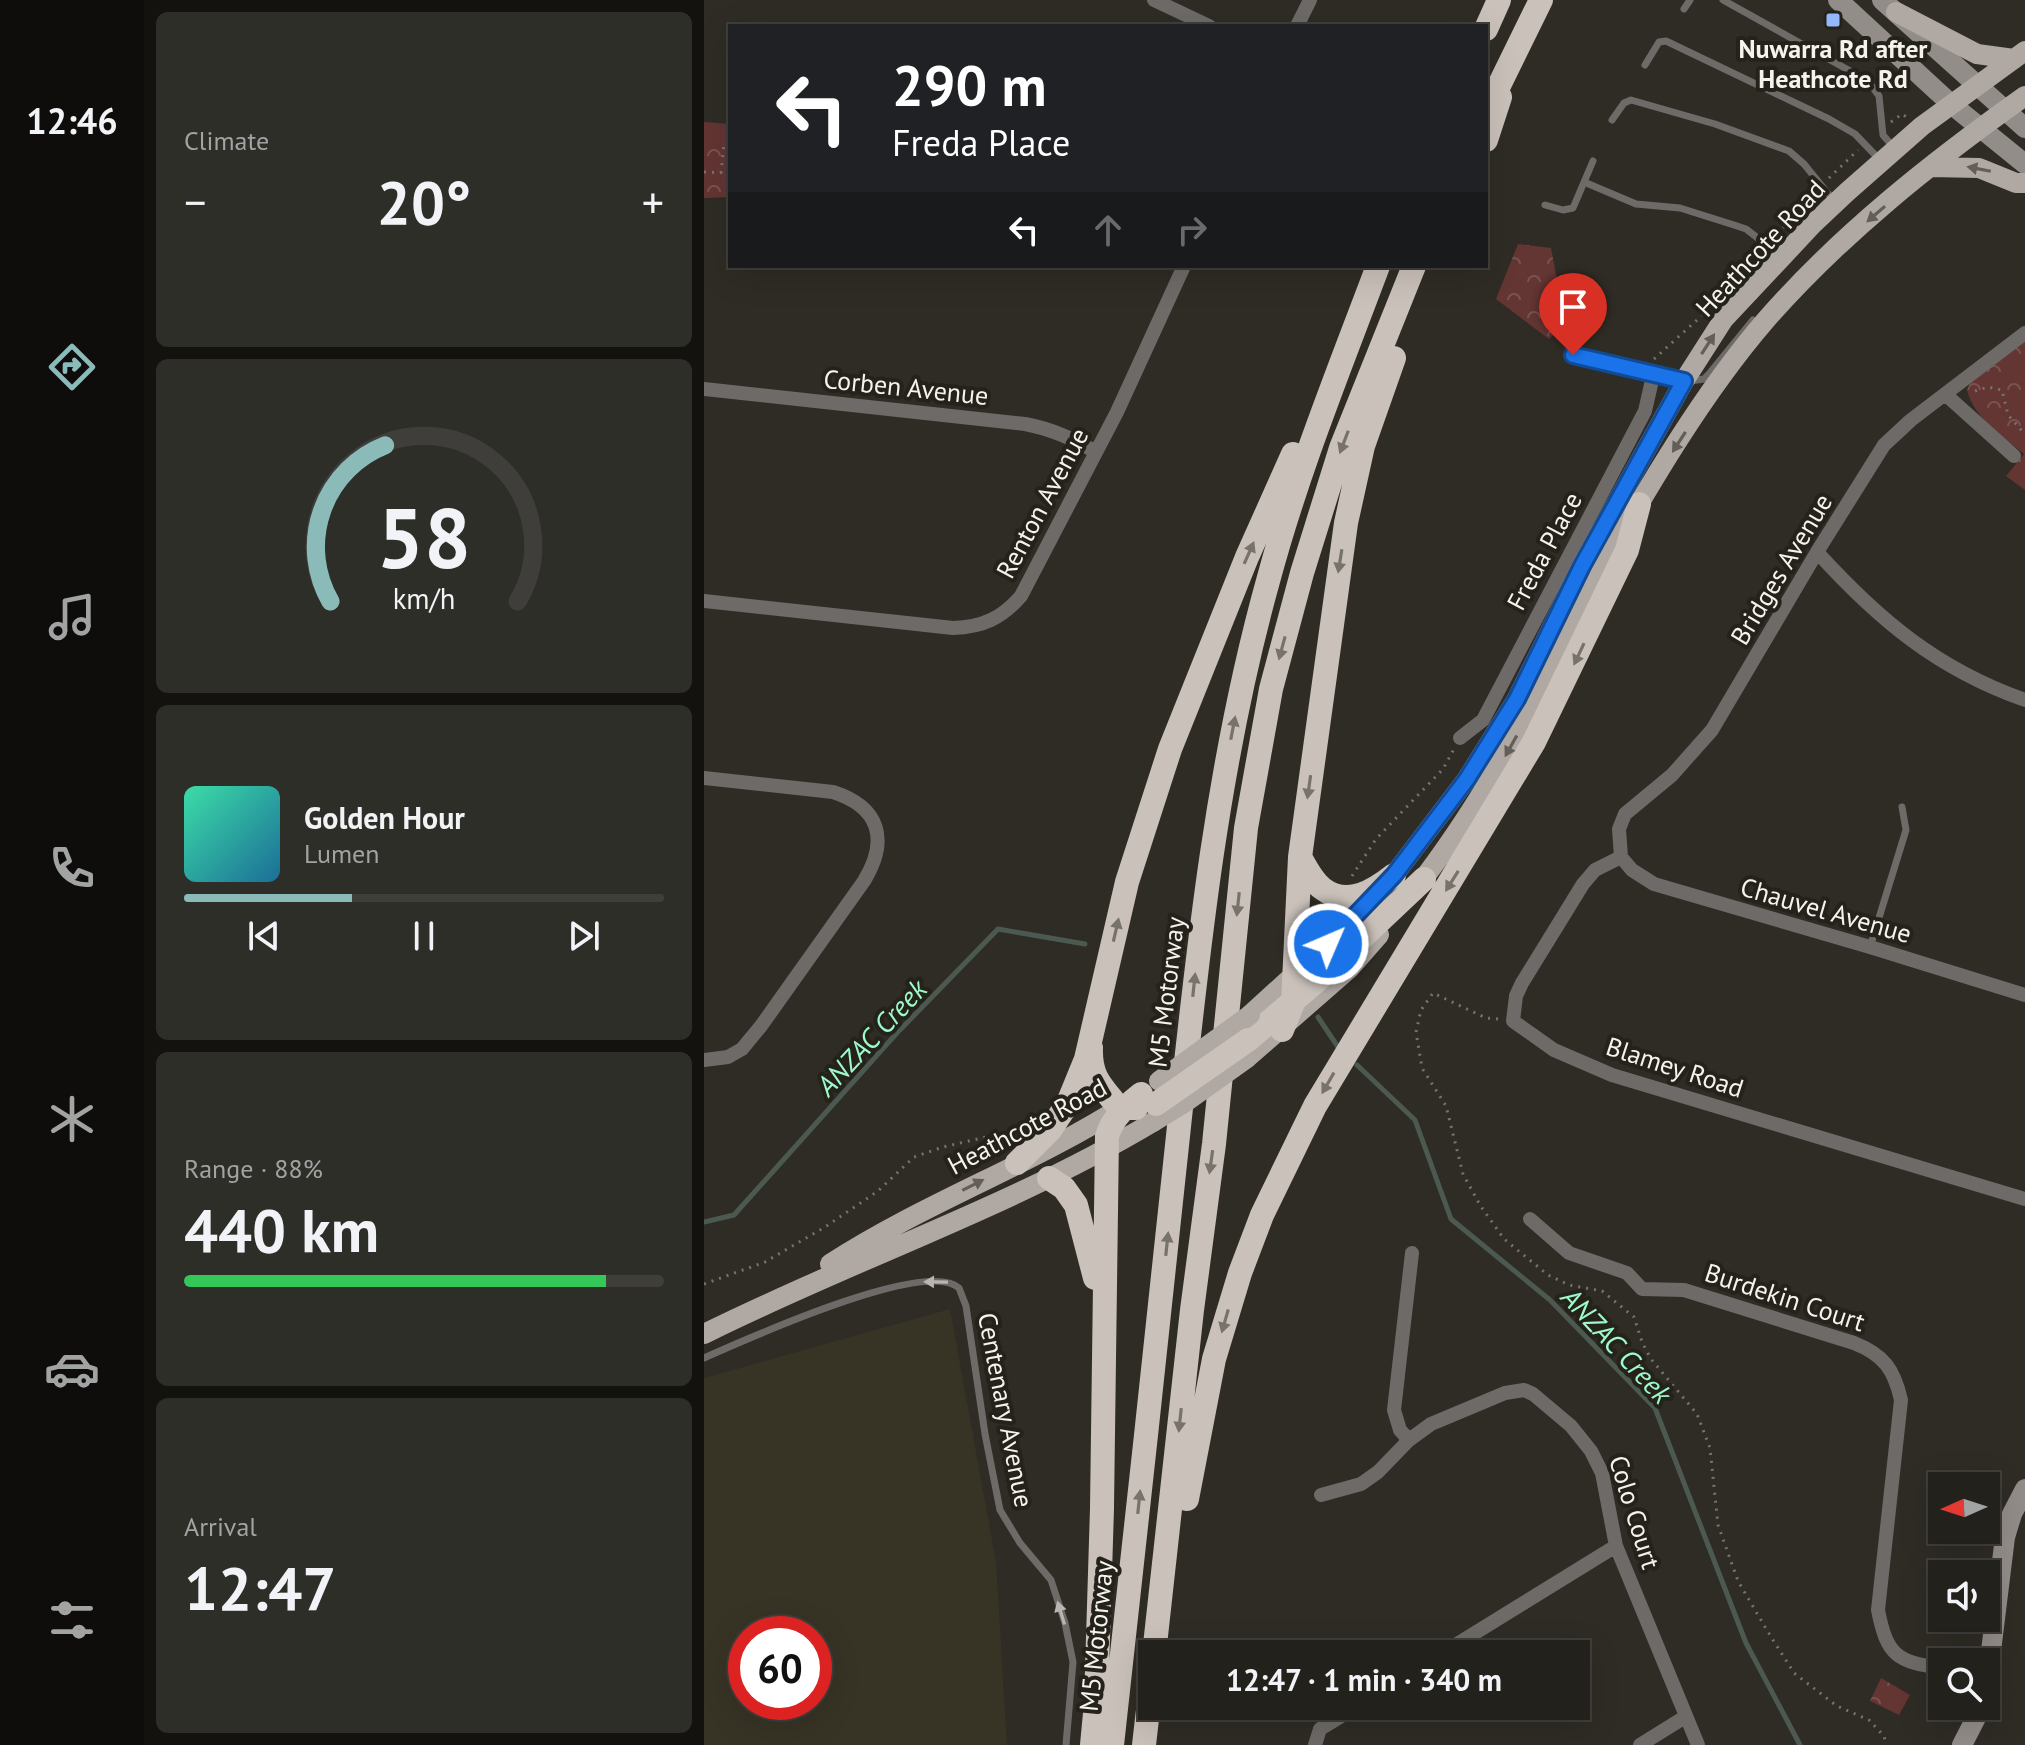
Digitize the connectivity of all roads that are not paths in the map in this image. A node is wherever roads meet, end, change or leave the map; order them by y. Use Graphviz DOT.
graph roads {
  1 [pos="1154,0"];
  2 [pos="1310,0"];
  3 [pos="1499,0"];
  4 [pos="1541,0"];
  5 [pos="1690,0"];
  6 [pos="1723,0"];
  7 [pos="1838,0"];
  8 [pos="1889,6"];
  9 [pos="1684,9"];
  10 [pos="1205,24"];
  11 [pos="1298,24"];
  12 [pos="1488,25"];
  13 [pos="1516,49"];
  14 [pos="2020,55"];
  15 [pos="1645,65"];
  16 [pos="1976,85"];
  17 [pos="2025,96"];
  18 [pos="1951,104"];
  19 [pos="1488,108"];
  20 [pos="2004,111"];
  21 [pos="1612,120"];
  22 [pos="1980,127"];
  23 [pos="2025,128"];
  24 [pos="1488,134"];
  25 [pos="1888,155"];
  26 [pos="1593,161"];
  27 [pos="2025,164"];
  28 [pos="1931,167"];
  29 [pos="1584,182"];
  30 [pos="2025,183"];
  31 [pos="1835,203"];
  32 [pos="1545,205"];
  33 [pos="1782,258"];
  34 [pos="1183,268"];
  35 [pos="1377,268"];
  36 [pos="1377,268"];
  37 [pos="1413,268"];
  38 [pos="1429,268"];
  39 [pos="1802,282"];
  40 [pos="2025,333"];
  41 [pos="1573,355"];
  42 [pos="1653,376"];
  43 [pos="1684,381"];
  44 [pos="704,389"];
  45 [pos="1945,394"];
  46 [pos="1096,452"];
  47 [pos="2014,456"];
  48 [pos="1639,504"];
  49 [pos="1817,552"];
  50 [pos="704,601"];
  51 [pos="2025,700"];
  52 [pos="1460,738"];
  53 [pos="704,778"];
  54 [pos="1902,807"];
  55 [pos="1300,857"];
  56 [pos="1621,857"];
  57 [pos="1394,875"];
  58 [pos="1424,879"];
  59 [pos="1870,947"];
  60 [pos="1295,975"];
  61 [pos="2025,995"];
  62 [pos="1293,1001"];
  63 [pos="1282,1030"];
  64 [pos="1091,1033"];
  65 [pos="1248,1049"];
  66 [pos="704,1060"];
  67 [pos="1142,1103"];
  68 [pos="1107,1150"];
  69 [pos="1017,1163"];
  70 [pos="1049,1178"];
  71 [pos="2025,1199"];
  72 [pos="1530,1219"];
  73 [pos="1412,1253"];
  74 [pos="776,1299"];
  75 [pos="1104,1327"];
  76 [pos="704,1334"];
  77 [pos="704,1358"];
  78 [pos="1409,1440"];
  79 [pos="2025,1489"];
  80 [pos="1321,1495"];
  81 [pos="1616,1546"];
  82 [pos="1156,1640"];
  83 [pos="1164,1640"];
  84 [pos="1464,1640"];
  85 [pos="1991,1648"];
  86 [pos="1928,1665"];
  87 [pos="1685,1717"];
  88 [pos="1148,1720"];
  89 [pos="1150,1720"];
  90 [pos="1335,1720"];
  91 [pos="1975,1720"];
  92 [pos="1066,1745"];
  93 [pos="1092,1745"];
  94 [pos="1112,1745"];
  95 [pos="1146,1745"];
  96 [pos="1315,1745"];
  97 [pos="1640,1745"];
  98 [pos="1698,1745"];
  99 [pos="1962,1745"];
  1 -- 10 [label="street"];
  2 -- 11 [label="street"];
  3 -- 12 [label="highway"];
  4 -- 13 [label="highway"];
  5 -- 9 [label="lane"];
  6 -- 25 [label="lane"];
  7 -- 18 [label="main road"];
  8 -- 14 [label="main road"];
  8 -- 16 [label="main road"];
  13 -- 19 [label="highway"];
  13 -- 24 [label="highway"];
  14 -- 16 [label="main road, Heathcote Road"];
  15 -- 25 [label="lane"];
  16 -- 18 [label="main road, Heathcote Road"];
  16 -- 20 [label="main road"];
  17 -- 20 [label="main road, Heathcote Road"];
  18 -- 22 [label="main road"];
  18 -- 25 [label="main road, Heathcote Road"];
  20 -- 22 [label="main road, Heathcote Road"];
  20 -- 23 [label="main road"];
  21 -- 31 [label="lane"];
  22 -- 27 [label="main road"];
  22 -- 28 [label="main road, Heathcote Road"];
  25 -- 31 [label="main road, Heathcote Road"];
  26 -- 29 [label="lane"];
  30 -- 28 [label="main road, one-way"];
  28 -- 39 [label="main road, Heathcote Road, one-way"];
  29 -- 32 [label="lane"];
  29 -- 33 [label="lane"];
  31 -- 33 [label="main road, Heathcote Road"];
  43 -- 33 [label="main road, Heathcote Road, one-way"];
  34 -- 46 [label="street, Renton Avenue"];
  64 -- 35 [label="highway, one-way"];
  94 -- 36 [label="highway, M5 Motorway, one-way"];
  37 -- 82 [label="highway, one-way"];
  38 -- 55 [label="highway, one-way"];
  39 -- 43 [label="lane"];
  39 -- 48 [label="main road, Heathcote Road, one-way"];
  40 -- 45 [label="street, Bridges Avenue"];
  41 -- 42 [label="street"];
  42 -- 43 [label="street"];
  42 -- 52 [label="street, Freda Place"];
  43 -- 57 [label="main road, Heathcote Road"];
  44 -- 46 [label="street, Corben Avenue"];
  45 -- 47 [label="street"];
  45 -- 49 [label="street, Bridges Avenue"];
  46 -- 50 [label="street, Renton Avenue"];
  48 -- 58 [label="main road, Heathcote Road, one-way"];
  48 -- 83 [label="highway, one-way"];
  49 -- 51 [label="street"];
  49 -- 56 [label="street, Bridges Avenue"];
  53 -- 66 [label="street"];
  54 -- 59 [label="lane"];
  55 -- 57 [label="highway"];
  55 -- 60 [label="highway"];
  56 -- 59 [label="street, Chauvel Avenue"];
  56 -- 71 [label="street, Blamey Road"];
  57 -- 60 [label="main road, Heathcote Road"];
  58 -- 62 [label="highway"];
  58 -- 63 [label="main road, Heathcote Road"];
  59 -- 61 [label="street, Chauvel Avenue"];
  60 -- 62 [label="highway"];
  60 -- 67 [label="main road, Heathcote Road, bridge"];
  62 -- 63 [label="highway"];
  62 -- 65 [label="highway"];
  63 -- 65 [label="main road, Heathcote Road"];
  64 -- 67 [label="highway"];
  64 -- 69 [label="highway"];
  65 -- 67 [label="highway, bridge"];
  67 -- 68 [label="highway"];
  67 -- 69 [label="main road, Heathcote Road"];
  68 -- 70 [label="main road, Heathcote Road"];
  68 -- 75 [label="highway"];
  74 -- 69 [label="main road, Heathcote Road, one-way"];
  70 -- 74 [label="main road, Heathcote Road"];
  70 -- 75 [label="highway"];
  72 -- 86 [label="street, Burdekin Court"];
  73 -- 78 [label="street"];
  74 -- 76 [label="main road, Heathcote Road"];
  75 -- 93 [label="highway"];
  92 -- 77 [label="lane, Centenary Avenue, one-way"];
  78 -- 80 [label="street, Colo Court"];
  78 -- 81 [label="street, Colo Court"];
  79 -- 85 [label="main road"];
  81 -- 84 [label="street"];
  81 -- 87 [label="street, Colo Court"];
  87 -- 97 [label="street"];
  87 -- 98 [label="street, Colo Court"];
  88 -- 95 [label="highway"];
  89 -- 95 [label="highway"];
  90 -- 96 [label="street"];
  91 -- 99 [label="main road"];
}
